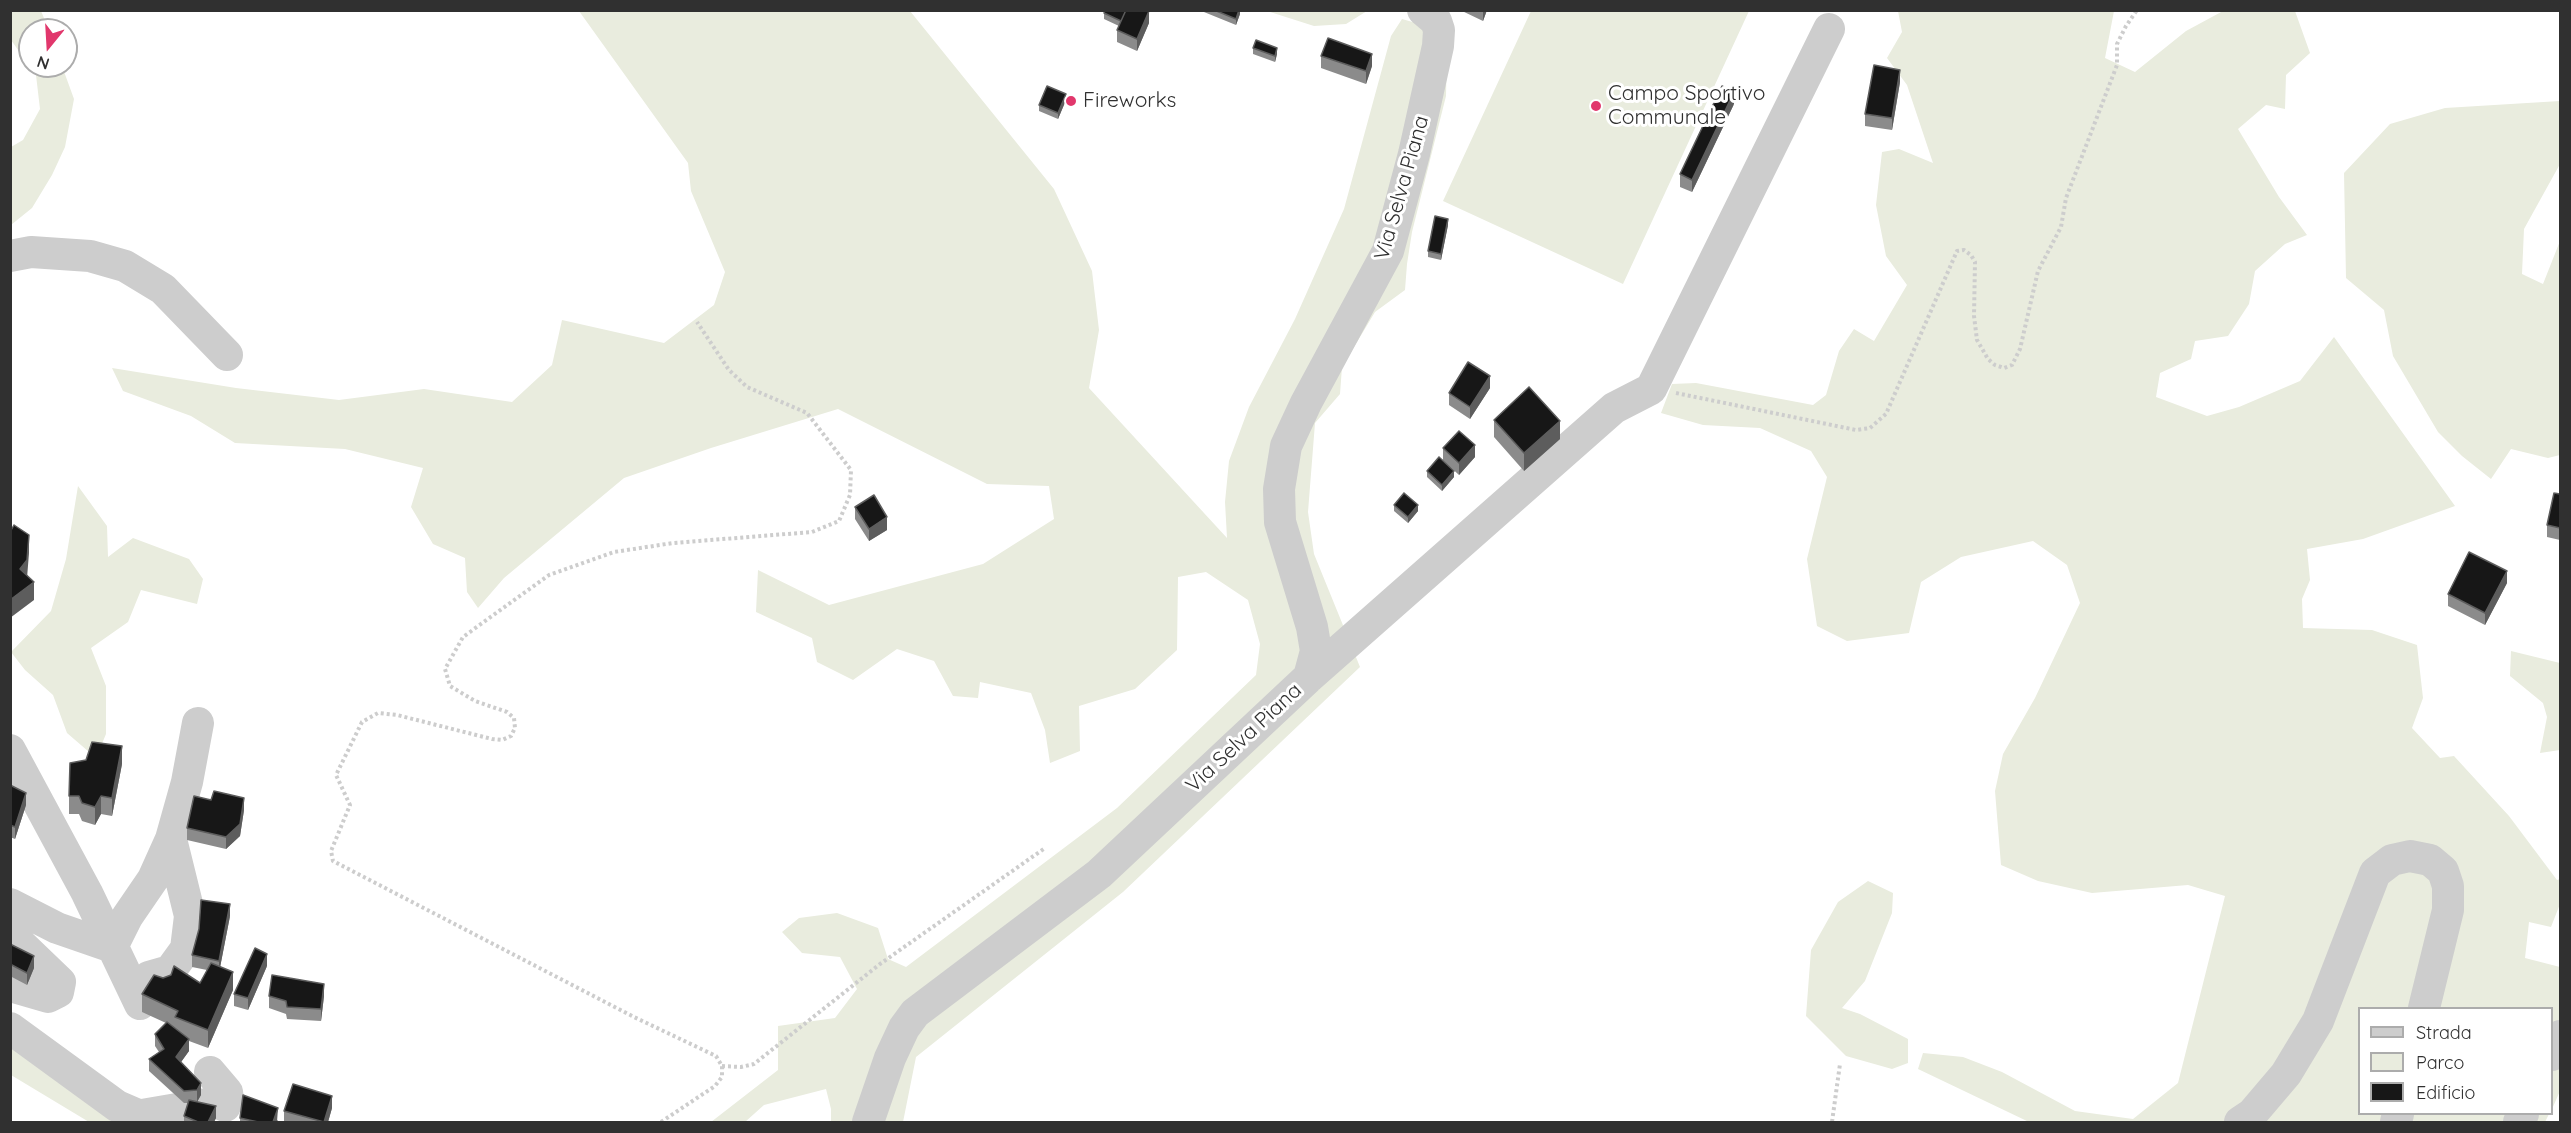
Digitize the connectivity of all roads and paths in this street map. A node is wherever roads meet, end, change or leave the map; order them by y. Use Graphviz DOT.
graph roads {
  1 [pos="2138,10"];
  2 [pos="1426,13"];
  3 [pos="1829,29"];
  4 [pos="10,256"];
  5 [pos="697,322"];
  6 [pos="227,356"];
  7 [pos="1651,389"];
  8 [pos="1309,677"];
  9 [pos="198,723"];
  10 [pos="10,750"];
  11 [pos="171,839"];
  12 [pos="1045,848"];
  13 [pos="10,904"];
  14 [pos="10,934"];
  15 [pos="112,946"];
  16 [pos="10,986"];
  17 [pos="2424,1007"];
  18 [pos="10,1028"];
  19 [pos="2560,1036"];
  20 [pos="2553,1052"];
  21 [pos="1840,1064"];
  22 [pos="722,1066"];
  23 [pos="210,1072"];
  24 [pos="148,1119"];
  25 [pos="661,1122"];
  26 [pos="868,1122"];
  27 [pos="1832,1122"];
  28 [pos="2240,1122"];
  1 -- 7 [label="path"];
  2 -- 8 [label="street, Via Selva Piana"];
  3 -- 7 [label="street"];
  4 -- 6 [label="street"];
  5 -- 22 [label="path"];
  7 -- 8 [label="street"];
  8 -- 26 [label="street, Via Selva Piana"];
  9 -- 11 [label="street"];
  10 -- 15 [label="street"];
  11 -- 15 [label="street"];
  11 -- 15 [label="street"];
  12 -- 22 [label="path"];
  13 -- 15 [label="street"];
  14 -- 16 [label="street"];
  17 -- 28 [label="street"];
  18 -- 24 [label="street"];
  19 -- 20 [label="street"];
  21 -- 27 [label="path"];
  22 -- 25 [label="path"];
  23 -- 24 [label="street"];
}
